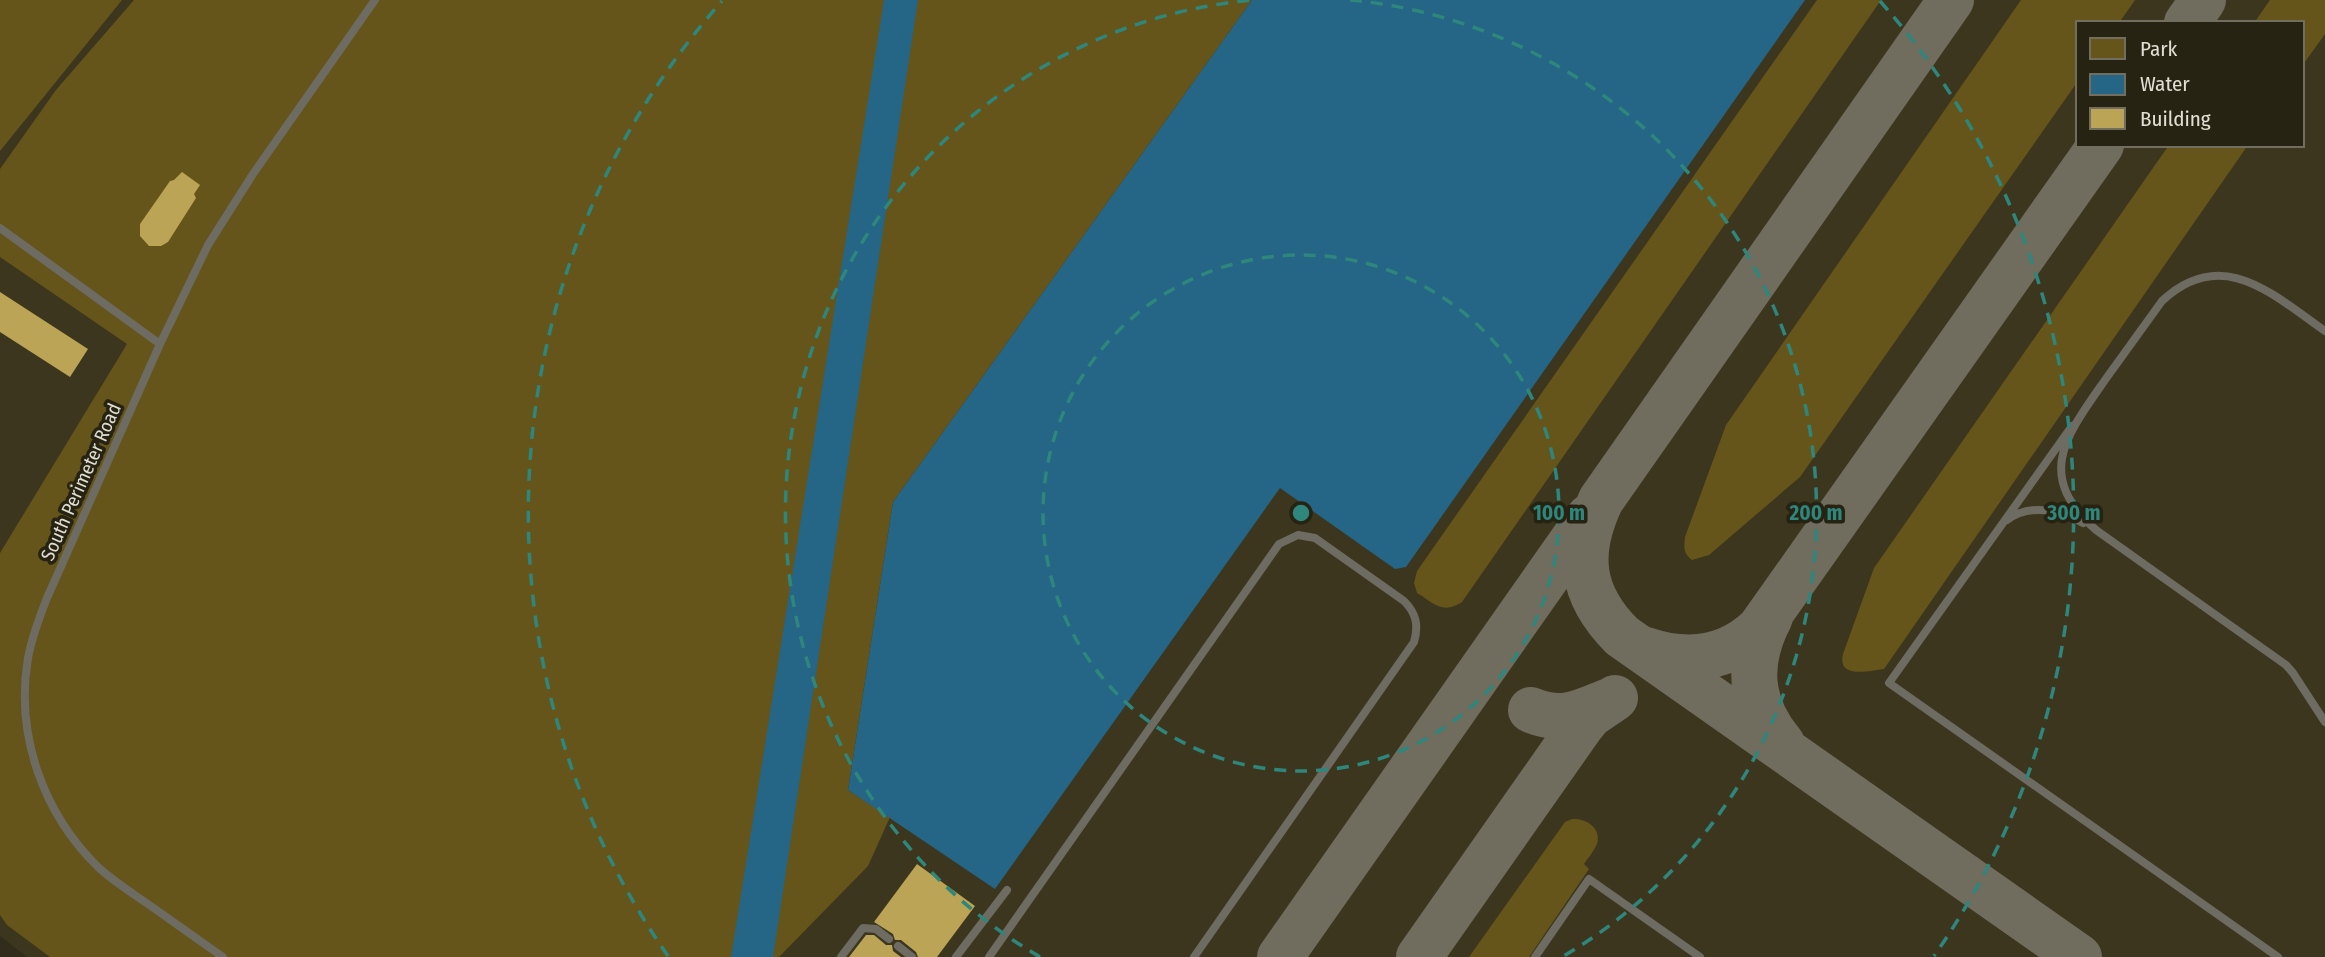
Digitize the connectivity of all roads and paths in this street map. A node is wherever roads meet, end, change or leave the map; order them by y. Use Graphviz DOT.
graph roads {
  1 [pos="376,0"];
  2 [pos="0,228"];
  3 [pos="2325,331"];
  4 [pos="160,344"];
  5 [pos="2072,426"];
  6 [pos="2001,523"];
  7 [pos="2096,530"];
  8 [pos="2325,722"];
  9 [pos="1007,890"];
  10 [pos="889,939"];
  11 [pos="898,946"];
  12 [pos="223,957"];
  13 [pos="841,957"];
  14 [pos="912,957"];
  15 [pos="956,957"];
  16 [pos="989,957"];
  17 [pos="1194,957"];
  18 [pos="1535,957"];
  19 [pos="1700,957"];
  20 [pos="2278,957"];
  1 -- 4 [label="lane, South Perimeter Road"];
  2 -- 4 [label="lane"];
  3 -- 5 [label="lane"];
  4 -- 12 [label="lane, South Perimeter Road"];
  5 -- 6 [label="lane"];
  5 -- 7 [label="lane"];
  6 -- 7 [label="lane"];
  6 -- 20 [label="lane"];
  7 -- 8 [label="lane"];
  9 -- 15 [label="lane"];
  10 -- 13 [label="lane"];
  11 -- 14 [label="lane"];
  16 -- 17 [label="lane"];
  18 -- 19 [label="lane"];
}
